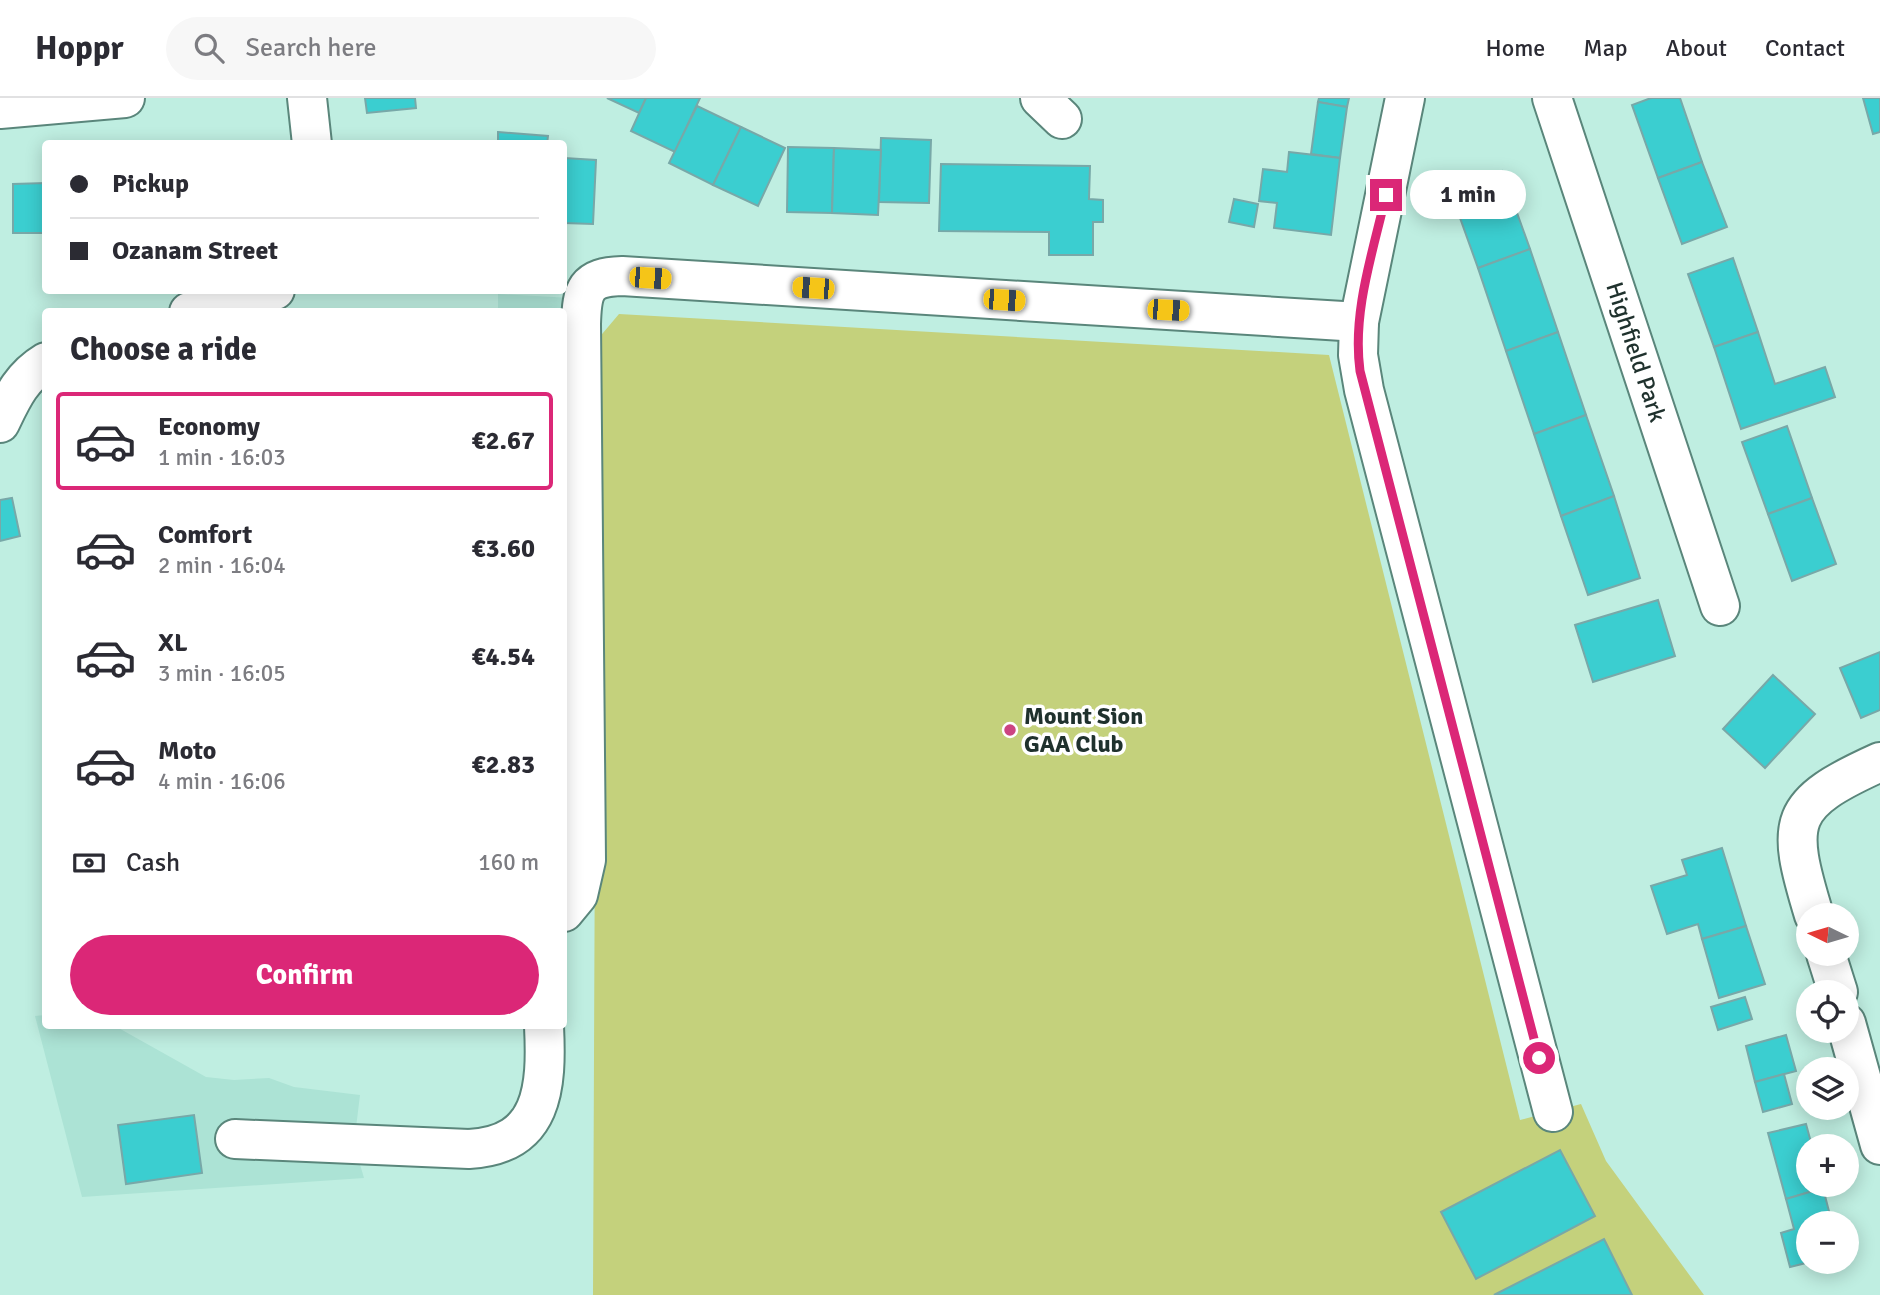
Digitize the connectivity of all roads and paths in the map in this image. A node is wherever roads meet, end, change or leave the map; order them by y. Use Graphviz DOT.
graph roads {
  1 [pos="125,98"];
  2 [pos="307,98"];
  3 [pos="1405,98"];
  4 [pos="1552,98"];
  5 [pos="0,109"];
  6 [pos="312,140"];
  7 [pos="577,279"];
  8 [pos="259,294"];
  9 [pos="205,308"];
  10 [pos="1359,322"];
  11 [pos="42,364"];
  12 [pos="0,423"];
  13 [pos="1720,606"];
  14 [pos="1880,762"];
  15 [pos="1811,903"];
  16 [pos="567,908"];
  17 [pos="544,1029"];
  18 [pos="1852,1043"];
  19 [pos="1553,1112"];
  20 [pos="235,1139"];
  21 [pos="1880,1145"];
  1 -- 5 [label="street"];
  2 -- 6 [label="street"];
  3 -- 10 [label="street"];
  4 -- 13 [label="street, Highfield Park"];
  7 -- 10 [label="street"];
  7 -- 16 [label="street"];
  8 -- 9 [label="street"];
  10 -- 19 [label="street"];
  11 -- 12 [label="street"];
  14 -- 15 [label="street"];
  17 -- 20 [label="street"];
  18 -- 21 [label="street"];
}
